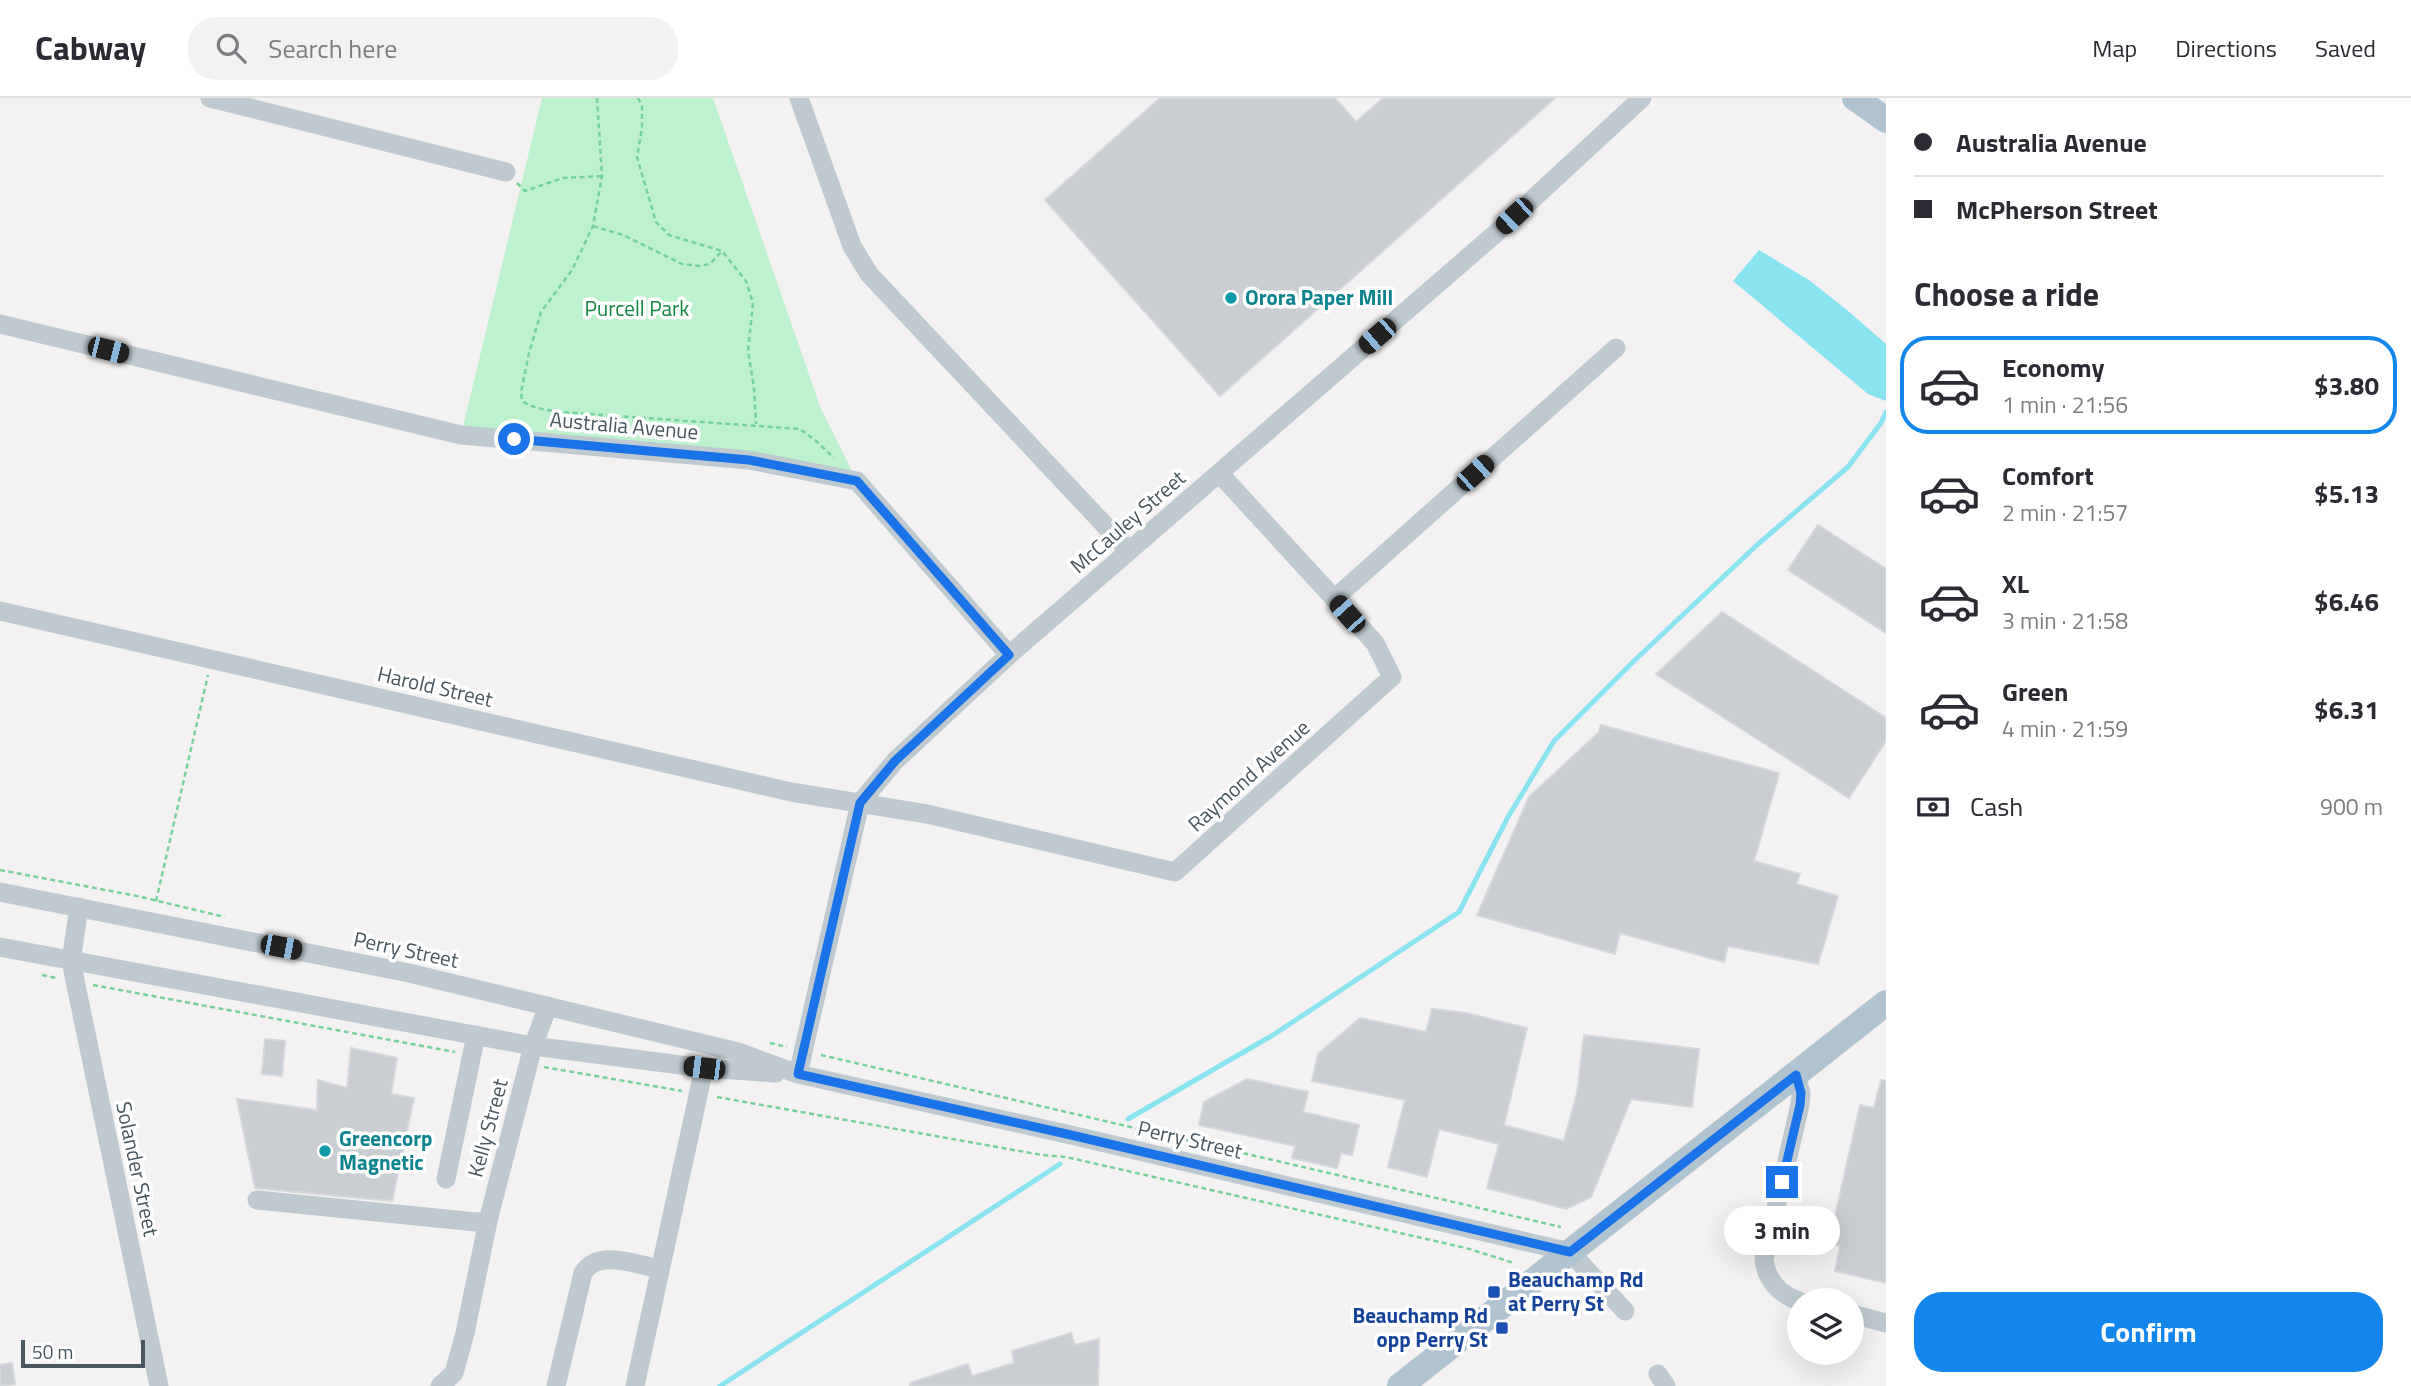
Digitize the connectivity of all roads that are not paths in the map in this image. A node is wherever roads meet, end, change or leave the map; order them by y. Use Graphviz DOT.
graph roads {
  1 [pos="210,98"];
  2 [pos="799,98"];
  3 [pos="1642,98"];
  4 [pos="1855,98"];
  5 [pos="1886,120"];
  6 [pos="506,172"];
  7 [pos="0,324"];
  8 [pos="1616,348"];
  9 [pos="1219,473"];
  10 [pos="1129,551"];
  11 [pos="1334,598"];
  12 [pos="0,611"];
  13 [pos="1009,655"];
  14 [pos="860,803"];
  15 [pos="0,892"];
  16 [pos="79,907"];
  17 [pos="0,947"];
  18 [pos="71,961"];
  19 [pos="1886,1003"];
  20 [pos="548,1006"];
  21 [pos="474,1045"];
  22 [pos="531,1055"];
  23 [pos="704,1068"];
  24 [pos="798,1074"];
  25 [pos="1796,1075"];
  26 [pos="446,1179"];
  27 [pos="257,1200"];
  28 [pos="488,1221"];
  29 [pos="1570,1252"];
  30 [pos="660,1269"];
  31 [pos="1787,1297"];
  32 [pos="1625,1311"];
  33 [pos="1864,1317"];
  34 [pos="1886,1323"];
  35 [pos="159,1386"];
  36 [pos="440,1386"];
  37 [pos="556,1386"];
  38 [pos="635,1386"];
  39 [pos="1401,1386"];
  1 -- 6 [label="street"];
  2 -- 10 [label="street"];
  3 -- 9 [label="street, McCauley Street"];
  4 -- 5 [label="main road"];
  7 -- 13 [label="street, Australia Avenue"];
  8 -- 11 [label="street"];
  9 -- 10 [label="street, McCauley Street"];
  9 -- 11 [label="street, Raymond Avenue"];
  10 -- 13 [label="street, McCauley Street"];
  11 -- 14 [label="street, Raymond Avenue"];
  12 -- 14 [label="street, Harold Street"];
  13 -- 14 [label="street, McCauley Street"];
  14 -- 24 [label="street, McCauley Street"];
  15 -- 16 [label="street, Perry Street"];
  16 -- 18 [label="street, Solander Street"];
  16 -- 20 [label="street, Perry Street"];
  17 -- 18 [label="street, Perry Street"];
  18 -- 21 [label="street, Perry Street"];
  18 -- 35 [label="street, Solander Street"];
  19 -- 25 [label="main road"];
  20 -- 22 [label="street, Kelly Street"];
  20 -- 24 [label="street, Perry Street"];
  21 -- 22 [label="street, Perry Street"];
  21 -- 26 [label="street"];
  22 -- 23 [label="street, Perry Street"];
  22 -- 28 [label="street, Kelly Street"];
  23 -- 24 [label="street, Perry Street"];
  23 -- 30 [label="street"];
  24 -- 29 [label="street, Perry Street"];
  25 -- 29 [label="main road"];
  25 -- 31 [label="street"];
  27 -- 28 [label="street"];
  28 -- 36 [label="street, Kelly Street"];
  29 -- 32 [label="street"];
  29 -- 39 [label="main road"];
  30 -- 37 [label="street"];
  30 -- 38 [label="street"];
  33 -- 34 [label="street"];
}
